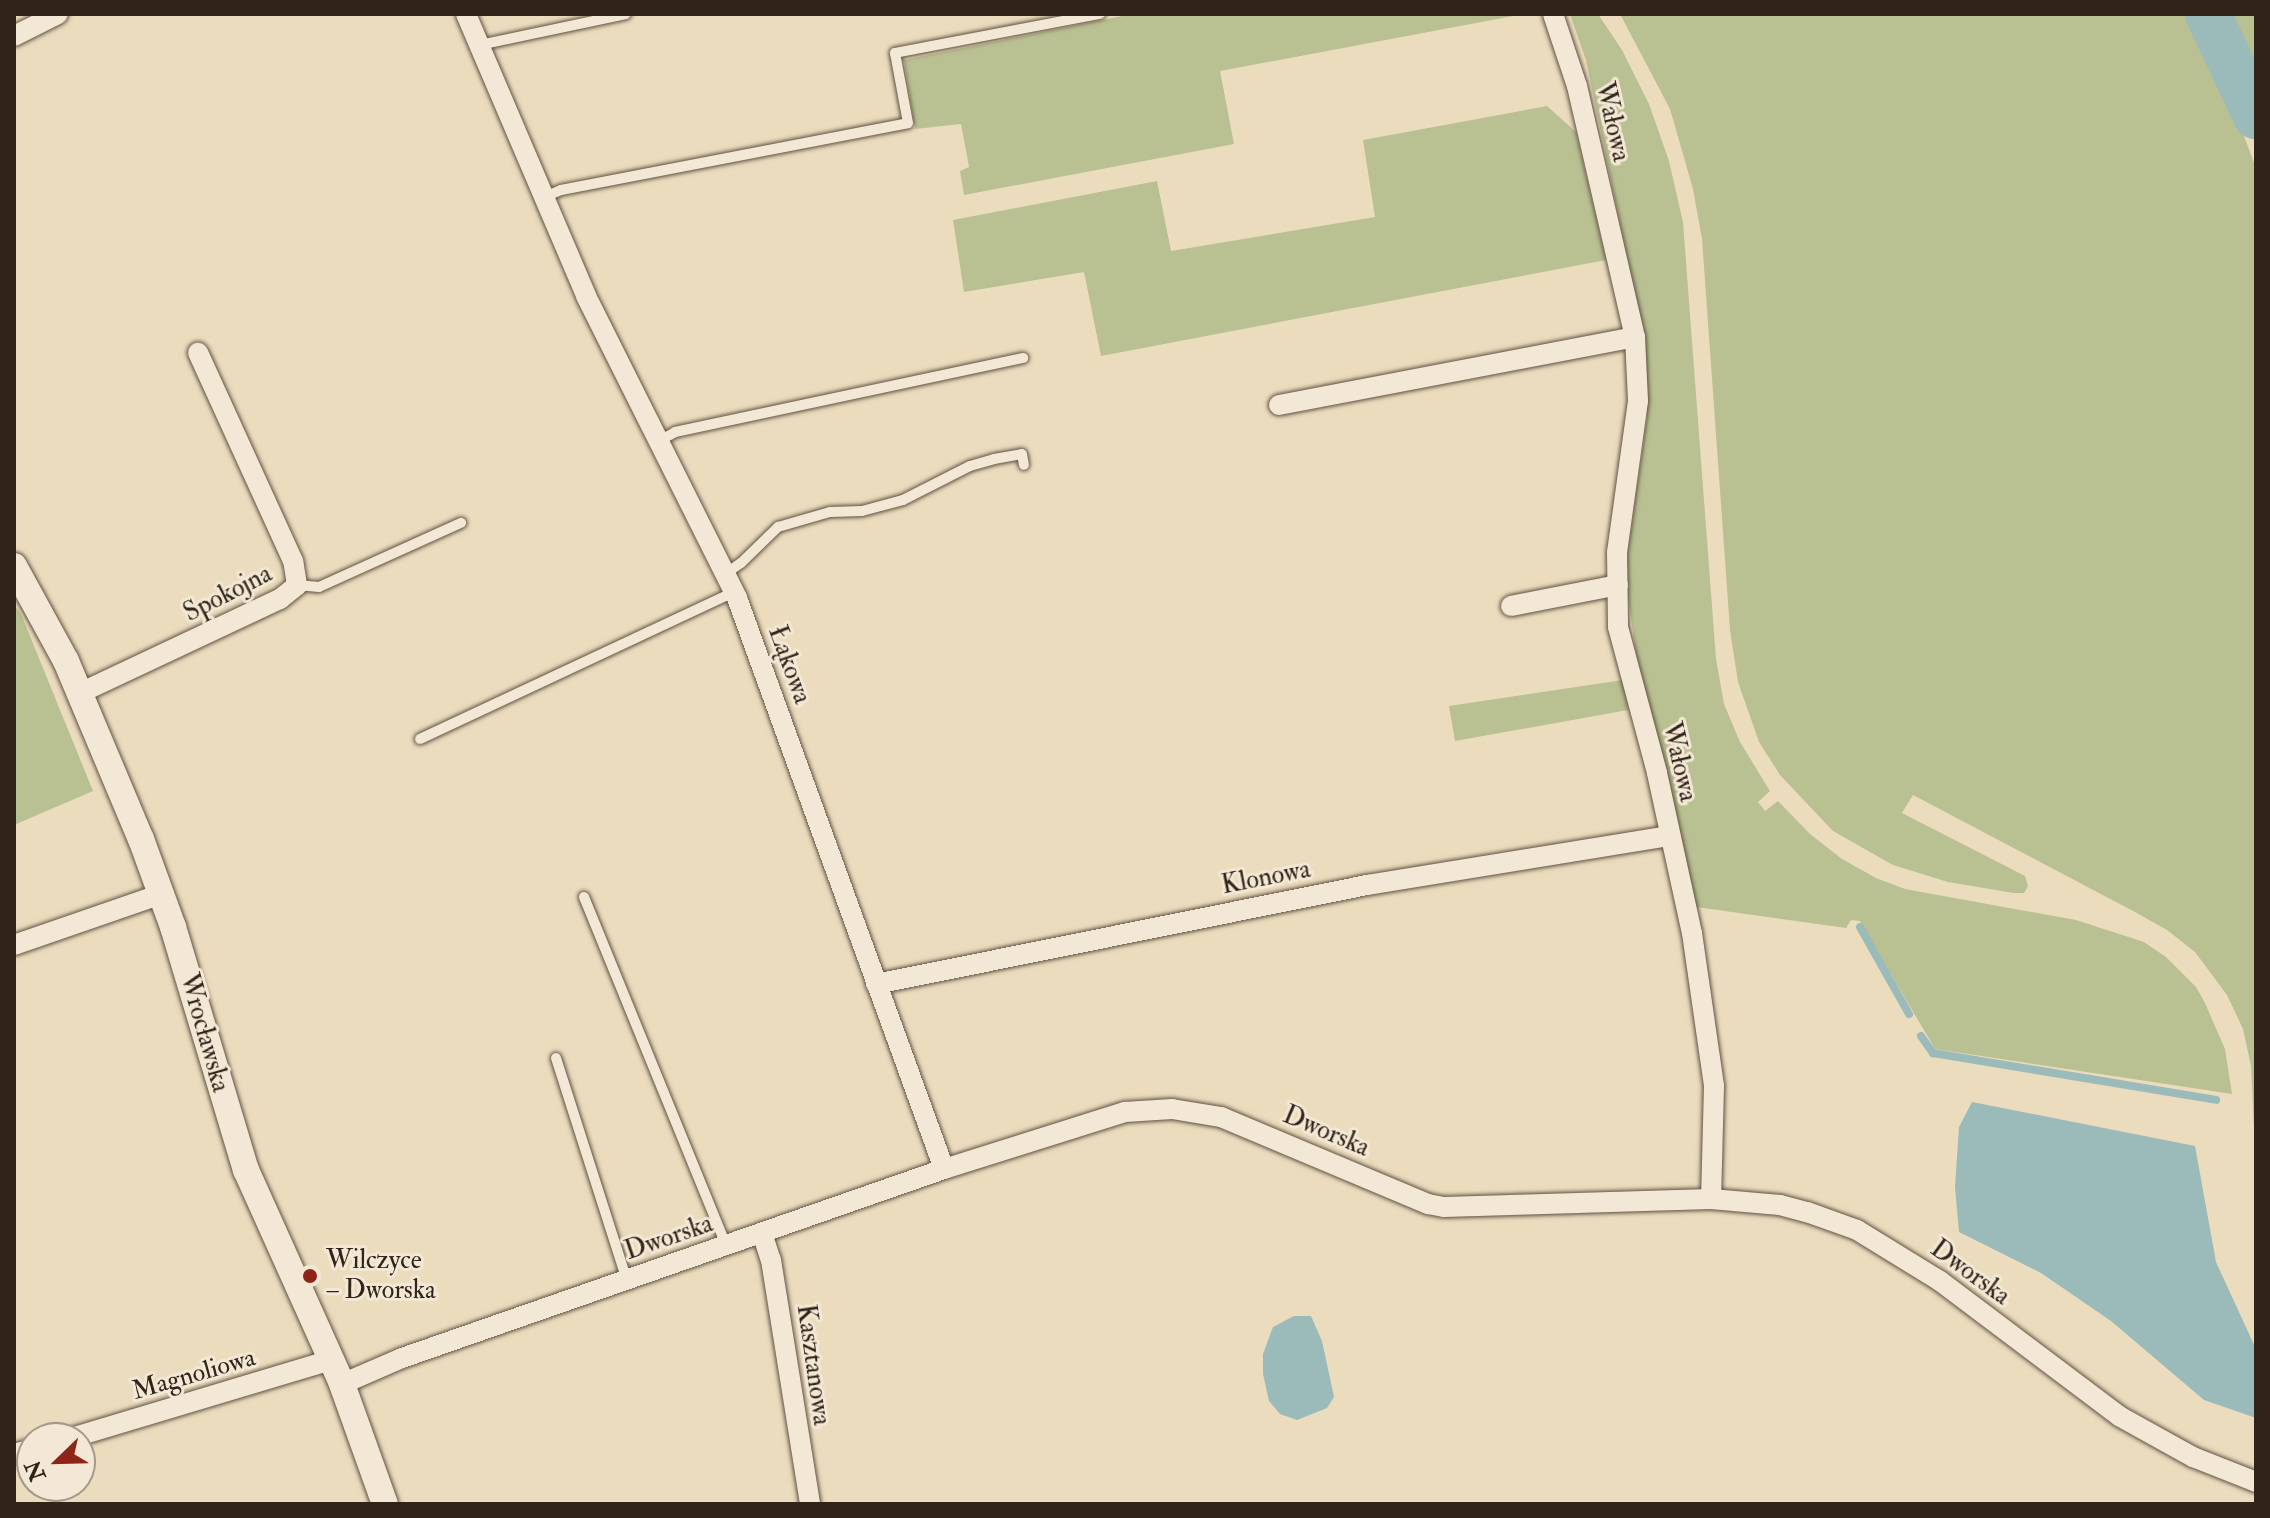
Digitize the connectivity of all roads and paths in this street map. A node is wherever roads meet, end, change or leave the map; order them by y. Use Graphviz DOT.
graph roads {
  1 [pos="58,14"];
  2 [pos="466,14"];
  3 [pos="626,14"];
  4 [pos="1100,14"];
  5 [pos="1553,14"];
  6 [pos="14,36"];
  7 [pos="479,45"];
  8 [pos="542,198"];
  9 [pos="1635,337"];
  10 [pos="198,353"];
  11 [pos="1023,358"];
  12 [pos="1279,405"];
  13 [pos="659,441"];
  14 [pos="1024,465"];
  15 [pos="461,523"];
  16 [pos="14,566"];
  17 [pos="729,583"];
  18 [pos="297,585"];
  19 [pos="1618,585"];
  20 [pos="1511,606"];
  21 [pos="80,693"];
  22 [pos="420,739"];
  23 [pos="1669,836"];
  24 [pos="161,894"];
  25 [pos="584,897"];
  26 [pos="14,945"];
  27 [pos="876,984"];
  28 [pos="556,1058"];
  29 [pos="944,1169"];
  30 [pos="1711,1199"];
  31 [pos="762,1233"];
  32 [pos="726,1245"];
  33 [pos="627,1280"];
  34 [pos="336,1372"];
  35 [pos="96,1432"];
  36 [pos="2256,1482"];
  37 [pos="385,1504"];
  38 [pos="810,1504"];
  1 -- 6 [label="street"];
  2 -- 7 [label="street, Łąkowa"];
  3 -- 7 [label="lane"];
  4 -- 8 [label="lane"];
  5 -- 9 [label="street, Wałowa"];
  7 -- 8 [label="street, Łąkowa"];
  8 -- 13 [label="street, Łąkowa"];
  9 -- 12 [label="street"];
  9 -- 19 [label="street, Wałowa"];
  10 -- 18 [label="street, Spokojna"];
  11 -- 13 [label="lane"];
  13 -- 17 [label="street, Łąkowa"];
  14 -- 17 [label="lane"];
  15 -- 18 [label="lane"];
  16 -- 21 [label="street, Wrocławska"];
  17 -- 22 [label="lane"];
  17 -- 27 [label="street, Łąkowa"];
  18 -- 21 [label="street, Spokojna"];
  19 -- 20 [label="street"];
  19 -- 23 [label="street, Wałowa"];
  21 -- 24 [label="street, Wrocławska"];
  23 -- 27 [label="street, Klonowa"];
  23 -- 30 [label="street, Wałowa"];
  24 -- 26 [label="street"];
  24 -- 34 [label="street, Wrocławska"];
  25 -- 32 [label="lane"];
  27 -- 29 [label="street, Łąkowa"];
  28 -- 33 [label="lane"];
  29 -- 30 [label="street, Dworska"];
  29 -- 31 [label="street, Dworska"];
  30 -- 36 [label="street, Dworska"];
  31 -- 32 [label="street, Dworska"];
  31 -- 38 [label="street, Kasztanowa"];
  32 -- 33 [label="street, Dworska"];
  33 -- 34 [label="street, Dworska"];
  34 -- 35 [label="street, Magnoliowa"];
  34 -- 37 [label="street, Wrocławska"];
}
